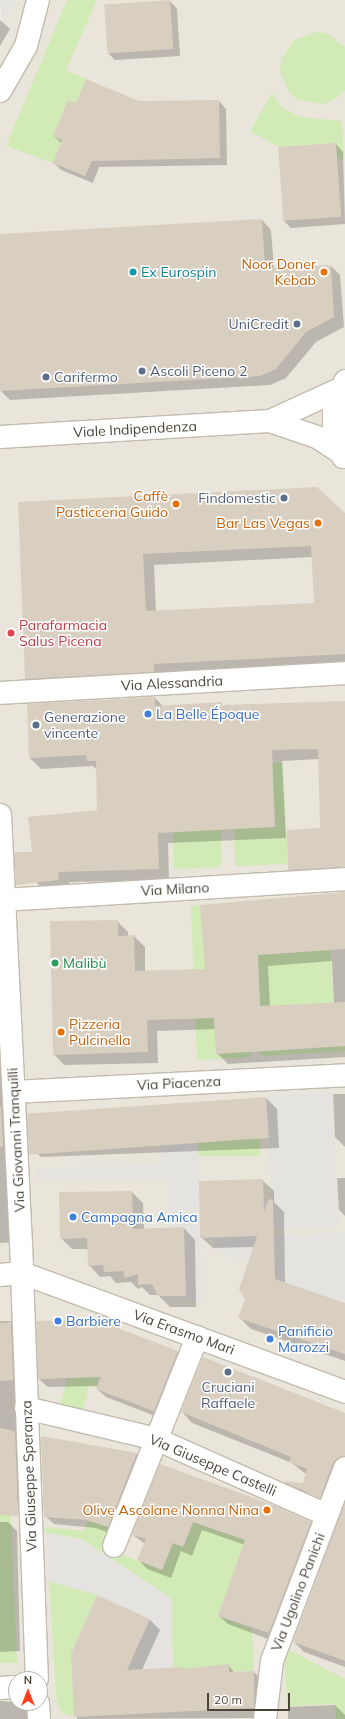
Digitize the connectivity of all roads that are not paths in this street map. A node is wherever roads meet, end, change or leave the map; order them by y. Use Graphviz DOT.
graph roads {
  1 [pos="38,0"];
  2 [pos="0,91"];
  3 [pos="343,385"];
  4 [pos="270,421"];
  5 [pos="0,437"];
  6 [pos="343,456"];
  7 [pos="345,673"];
  8 [pos="0,693"];
  9 [pos="0,815"];
  10 [pos="345,879"];
  11 [pos="4,900"];
  12 [pos="345,1075"];
  13 [pos="14,1092"];
  14 [pos="22,1273"];
  15 [pos="0,1275"];
  16 [pos="197,1337"];
  17 [pos="345,1392"];
  18 [pos="26,1408"];
  19 [pos="156,1439"];
  20 [pos="345,1468"];
  21 [pos="327,1515"];
  22 [pos="114,1546"];
  23 [pos="37,1671"];
  24 [pos="265,1719"];
  1 -- 2 [label="street"];
  3 -- 4 [label="street, Viale Indipendenza"];
  3 -- 6 [label="street, Viale Indipendenza"];
  4 -- 5 [label="street, Viale Indipendenza"];
  4 -- 6 [label="street, Viale Indipendenza"];
  7 -- 8 [label="street, Via Alessandria"];
  9 -- 11 [label="street, Via Giovanni Tranquilli"];
  10 -- 11 [label="street, Via Milano"];
  11 -- 13 [label="street, Via Giovanni Tranquilli"];
  12 -- 13 [label="street, Via Piacenza"];
  13 -- 14 [label="street, Via Giovanni Tranquilli"];
  14 -- 15 [label="street"];
  14 -- 16 [label="street, Via Erasmo Mari"];
  14 -- 18 [label="street, Via Giuseppe Speranza"];
  16 -- 17 [label="street, Via Erasmo Mari"];
  16 -- 19 [label="street"];
  18 -- 19 [label="street, Via Giuseppe Castelli"];
  18 -- 23 [label="street, Via Giuseppe Speranza"];
  19 -- 21 [label="street, Via Giuseppe Castelli"];
  19 -- 22 [label="street"];
  20 -- 21 [label="street, Via Ugolino Panichi"];
  21 -- 24 [label="street, Via Ugolino Panichi"];
}
